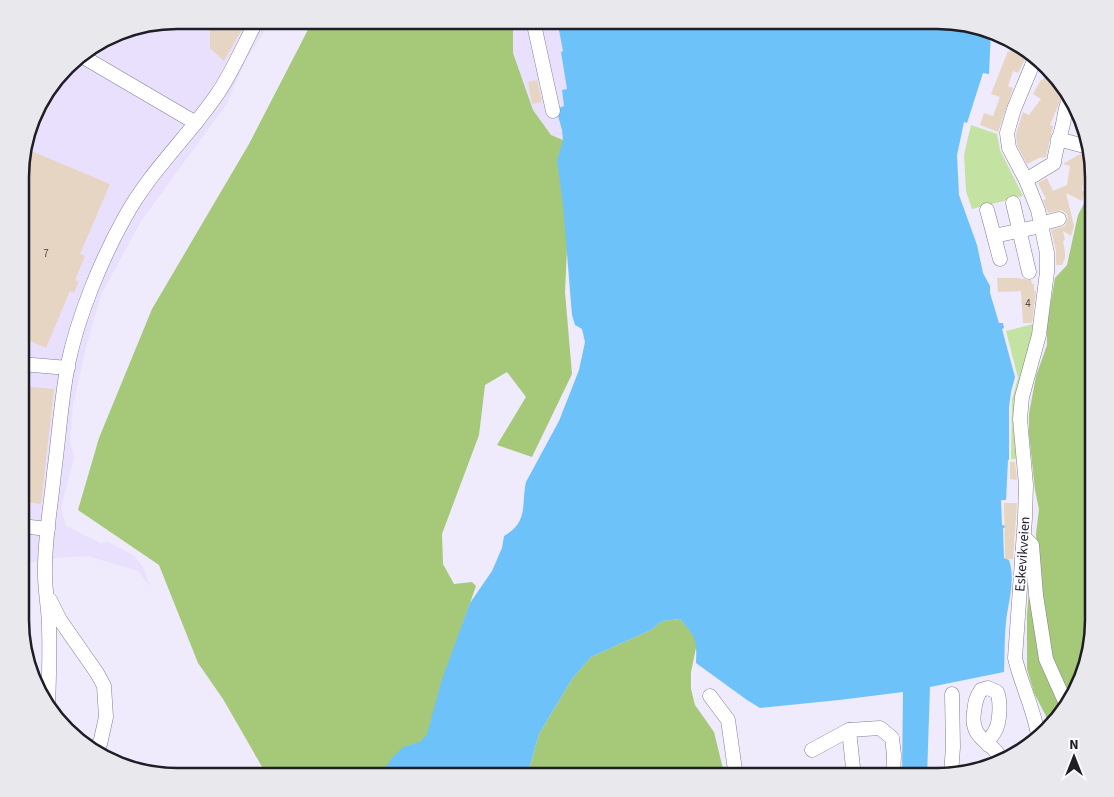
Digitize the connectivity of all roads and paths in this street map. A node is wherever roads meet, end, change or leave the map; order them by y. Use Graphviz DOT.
graph roads {
  1 [pos="252,29"];
  2 [pos="536,29"];
  3 [pos="87,59"];
  4 [pos="1033,64"];
  5 [pos="1067,105"];
  6 [pos="553,111"];
  7 [pos="196,123"];
  8 [pos="1058,139"];
  9 [pos="1081,145"];
  10 [pos="1026,180"];
  11 [pos="1013,203"];
  12 [pos="987,210"];
  13 [pos="1059,219"];
  14 [pos="1041,225"];
  15 [pos="1020,230"];
  16 [pos="994,236"];
  17 [pos="1000,259"];
  18 [pos="1029,272"];
  19 [pos="29,365"];
  20 [pos="68,368"];
  21 [pos="29,527"];
  22 [pos="48,529"];
  23 [pos="1024,536"];
  24 [pos="46,592"];
  25 [pos="48,692"];
  26 [pos="952,694"];
  27 [pos="710,696"];
  28 [pos="1063,697"];
  29 [pos="1037,729"];
  30 [pos="849,730"];
  31 [pos="98,745"];
  32 [pos="988,745"];
  33 [pos="812,750"];
  34 [pos="999,755"];
  35 [pos="951,767"];
  36 [pos="735,768"];
  37 [pos="853,768"];
  38 [pos="893,768"];
  1 -- 7 [label="street"];
  2 -- 6 [label="street"];
  3 -- 7 [label="street"];
  4 -- 10 [label="street, Eskevikveien"];
  5 -- 8 [label="street"];
  7 -- 20 [label="street"];
  8 -- 9 [label="street"];
  8 -- 10 [label="street"];
  10 -- 14 [label="street, Eskevikveien"];
  11 -- 15 [label="street"];
  12 -- 16 [label="street"];
  13 -- 14 [label="street"];
  14 -- 15 [label="street"];
  14 -- 23 [label="street, Eskevikveien"];
  15 -- 16 [label="street"];
  15 -- 18 [label="street"];
  16 -- 17 [label="street"];
  19 -- 20 [label="street"];
  20 -- 22 [label="street"];
  21 -- 22 [label="street"];
  22 -- 24 [label="street"];
  23 -- 28 [label="street"];
  23 -- 29 [label="street, Eskevikveien"];
  24 -- 25 [label="street"];
  24 -- 31 [label="street"];
  26 -- 35 [label="street"];
  27 -- 36 [label="street"];
  30 -- 33 [label="street"];
  30 -- 37 [label="street"];
  30 -- 38 [label="street"];
  32 -- 34 [label="street"];
}
